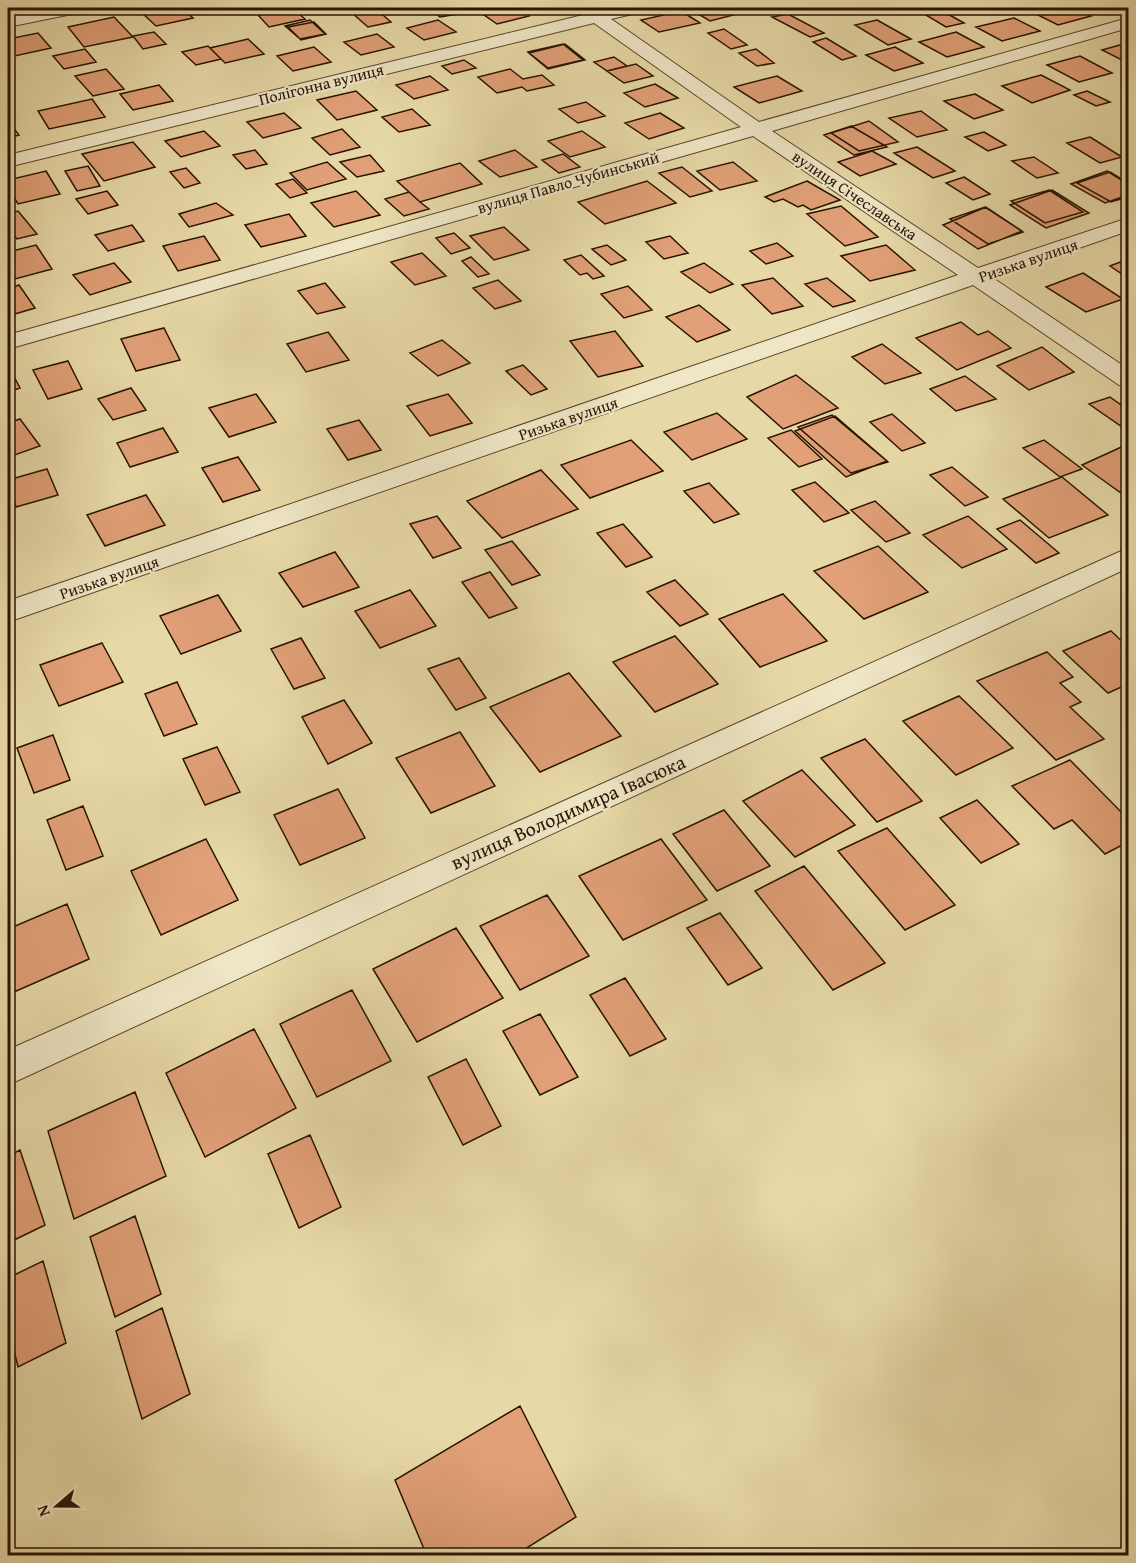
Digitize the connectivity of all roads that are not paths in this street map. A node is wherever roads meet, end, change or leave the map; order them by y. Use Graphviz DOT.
graph roads {
  1 [pos="77,8"];
  2 [pos="635,8"];
  3 [pos="591,12"];
  4 [pos="8,22"];
  5 [pos="1128,23"];
  6 [pos="755,128"];
  7 [pos="8,161"];
  8 [pos="1128,224"];
  9 [pos="977,277"];
  10 [pos="8,342"];
  11 [pos="1128,380"];
  12 [pos="1128,557"];
  13 [pos="8,612"];
  14 [pos="8,1068"];
  1 -- 4 [label="street"];
  2 -- 3 [label="street, Полігонна вулиця"];
  3 -- 6 [label="street, вулиця Січеславська"];
  3 -- 7 [label="street, Полігонна вулиця"];
  5 -- 6 [label="street, вулиця Павло Чубинський"];
  6 -- 9 [label="street, вулиця Січеславська"];
  6 -- 10 [label="street, вулиця Павло Чубинський"];
  8 -- 9 [label="street, Ризька вулиця"];
  9 -- 11 [label="street, вулиця Січеславська"];
  9 -- 13 [label="street, Ризька вулиця"];
  12 -- 14 [label="street, вулиця Володимира Івасюка"];
}
